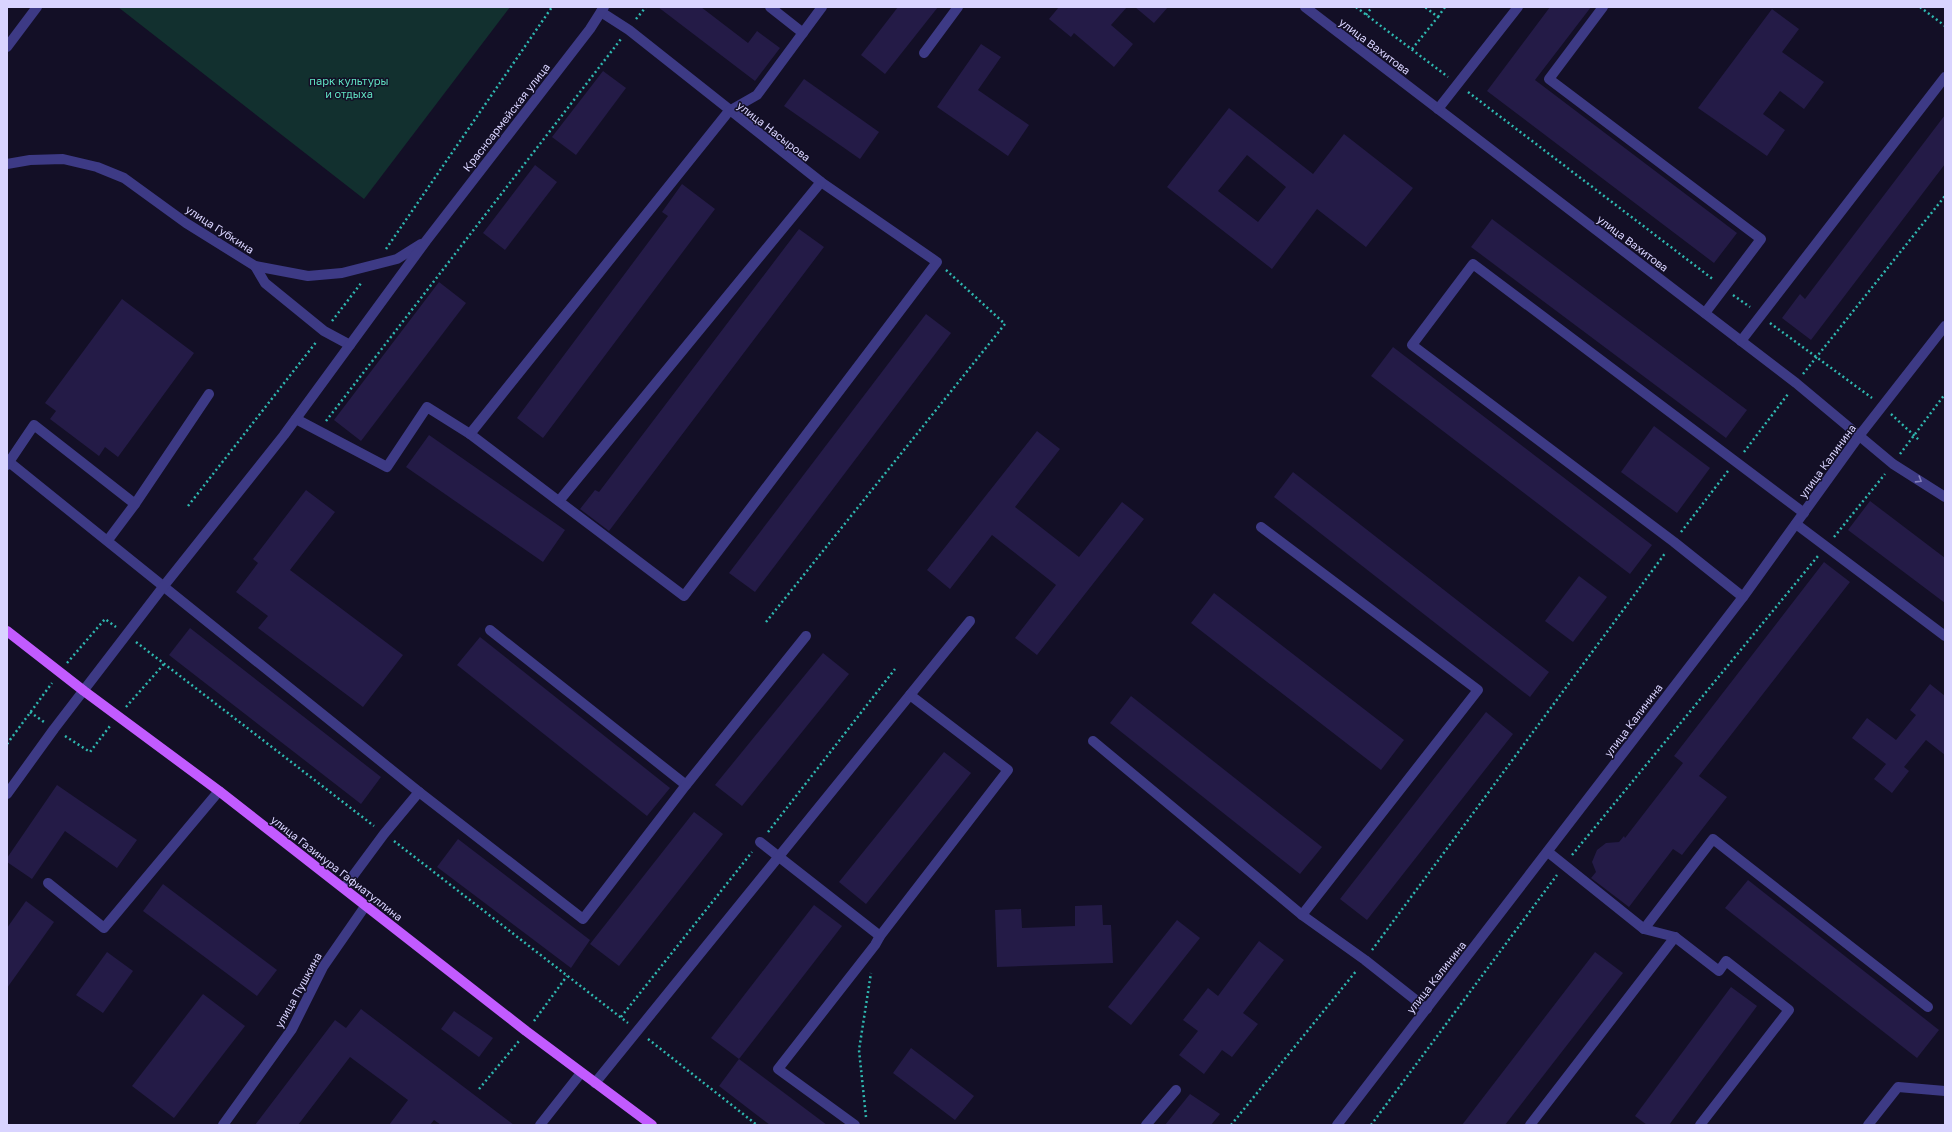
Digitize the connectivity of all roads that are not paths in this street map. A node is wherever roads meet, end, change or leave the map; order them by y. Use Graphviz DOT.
graph roads {
  1 [pos="37,7"];
  2 [pos="770,7"];
  3 [pos="822,7"];
  4 [pos="958,7"];
  5 [pos="1305,7"];
  6 [pos="1518,7"];
  7 [pos="1603,7"];
  8 [pos="603,9"];
  9 [pos="803,33"];
  10 [pos="7,47"];
  11 [pos="924,53"];
  12 [pos="1945,77"];
  13 [pos="1438,109"];
  14 [pos="729,111"];
  15 [pos="7,164"];
  16 [pos="821,182"];
  17 [pos="426,241"];
  18 [pos="255,266"];
  19 [pos="1705,313"];
  20 [pos="1945,326"];
  21 [pos="1741,341"];
  22 [pos="350,346"];
  23 [pos="209,394"];
  24 [pos="296,419"];
  25 [pos="470,434"];
  26 [pos="1859,436"];
  27 [pos="8,463"];
  28 [pos="1944,493"];
  29 [pos="559,501"];
  30 [pos="135,504"];
  31 [pos="1804,513"];
  32 [pos="1796,524"];
  33 [pos="1261,527"];
  34 [pos="108,540"];
  35 [pos="163,587"];
  36 [pos="1743,597"];
  37 [pos="970,621"];
  38 [pos="490,630"];
  39 [pos="7,631"];
  40 [pos="806,636"];
  41 [pos="1945,636"];
  42 [pos="84,690"];
  43 [pos="910,695"];
  44 [pos="1093,741"];
  45 [pos="686,785"];
  46 [pos="219,791"];
  47 [pos="419,792"];
  48 [pos="7,794"];
  49 [pos="760,842"];
  50 [pos="1548,852"];
  51 [pos="779,857"];
  52 [pos="48,883"];
  53 [pos="344,888"];
  54 [pos="366,905"];
  55 [pos="1302,914"];
  56 [pos="1644,929"];
  57 [pos="880,936"];
  58 [pos="1675,938"];
  59 [pos="1928,1007"];
  60 [pos="1427,1009"];
  61 [pos="581,1073"];
  62 [pos="595,1083"];
  63 [pos="1176,1090"];
  64 [pos="1945,1091"];
  65 [pos="223,1125"];
  66 [pos="540,1125"];
  67 [pos="652,1125"];
  68 [pos="854,1125"];
  69 [pos="1146,1125"];
  70 [pos="1337,1125"];
  71 [pos="1530,1125"];
  72 [pos="1700,1125"];
  73 [pos="1868,1125"];
  1 -- 10 [label="street"];
  2 -- 9 [label="street"];
  3 -- 9 [label="street"];
  4 -- 11 [label="street"];
  5 -- 13 [label="street, улица Вахитова"];
  6 -- 13 [label="street"];
  7 -- 19 [label="street"];
  8 -- 14 [label="street, улица Насырова"];
  8 -- 17 [label="street, Красноармейская улица"];
  9 -- 14 [label="street"];
  12 -- 21 [label="street"];
  13 -- 19 [label="street, улица Вахитова"];
  14 -- 16 [label="street, улица Насырова"];
  14 -- 25 [label="street"];
  15 -- 18 [label="street, улица Губкина"];
  16 -- 29 [label="street"];
  16 -- 29 [label="street, улица Насырова"];
  17 -- 18 [label="street, улица Губкина"];
  17 -- 22 [label="street, Красноармейская улица"];
  18 -- 22 [label="street"];
  19 -- 21 [label="street, улица Вахитова"];
  20 -- 26 [label="street, улица Калинина"];
  21 -- 26 [label="street, улица Вахитова"];
  22 -- 24 [label="street, Красноармейская улица"];
  23 -- 30 [label="street"];
  24 -- 25 [label="street"];
  24 -- 35 [label="street, Красноармейская улица"];
  25 -- 29 [label="street"];
  26 -- 28 [label="street, улица Вахитова, one-way"];
  26 -- 31 [label="street, улица Калинина"];
  27 -- 30 [label="street"];
  27 -- 34 [label="street"];
  30 -- 34 [label="street"];
  31 -- 32 [label="street, улица Калинина"];
  31 -- 36 [label="street"];
  32 -- 36 [label="street, улица Калинина"];
  32 -- 41 [label="street"];
  33 -- 55 [label="street"];
  34 -- 35 [label="street"];
  35 -- 42 [label="street, Красноармейская улица"];
  35 -- 47 [label="street"];
  36 -- 50 [label="street, улица Калинина"];
  37 -- 43 [label="street"];
  38 -- 45 [label="street"];
  39 -- 42 [label="main road, улица Газинура Гафиатуллина"];
  40 -- 45 [label="street"];
  42 -- 46 [label="main road, улица Газинура Гафиатуллина"];
  42 -- 48 [label="street"];
  43 -- 51 [label="street"];
  43 -- 57 [label="street"];
  44 -- 55 [label="street"];
  45 -- 47 [label="street"];
  46 -- 52 [label="street"];
  46 -- 53 [label="main road, улица Газинура Гафиатуллина"];
  47 -- 53 [label="street"];
  49 -- 51 [label="street"];
  50 -- 56 [label="street"];
  50 -- 60 [label="street, улица Калинина"];
  51 -- 57 [label="street"];
  51 -- 62 [label="street"];
  53 -- 54 [label="main road, улица Газинура Гафиатуллина"];
  54 -- 61 [label="main road, улица Газинура Гафиатуллина"];
  54 -- 65 [label="street, улица Пушкина"];
  55 -- 60 [label="street"];
  56 -- 58 [label="street"];
  56 -- 59 [label="street"];
  57 -- 68 [label="street"];
  58 -- 71 [label="street"];
  58 -- 72 [label="street"];
  60 -- 70 [label="street, улица Калинина"];
  61 -- 62 [label="main road, улица Газинура Гафиатуллина"];
  61 -- 66 [label="street"];
  62 -- 67 [label="main road, улица Газинура Гафиатуллина"];
  63 -- 69 [label="street"];
  64 -- 73 [label="street"];
}
